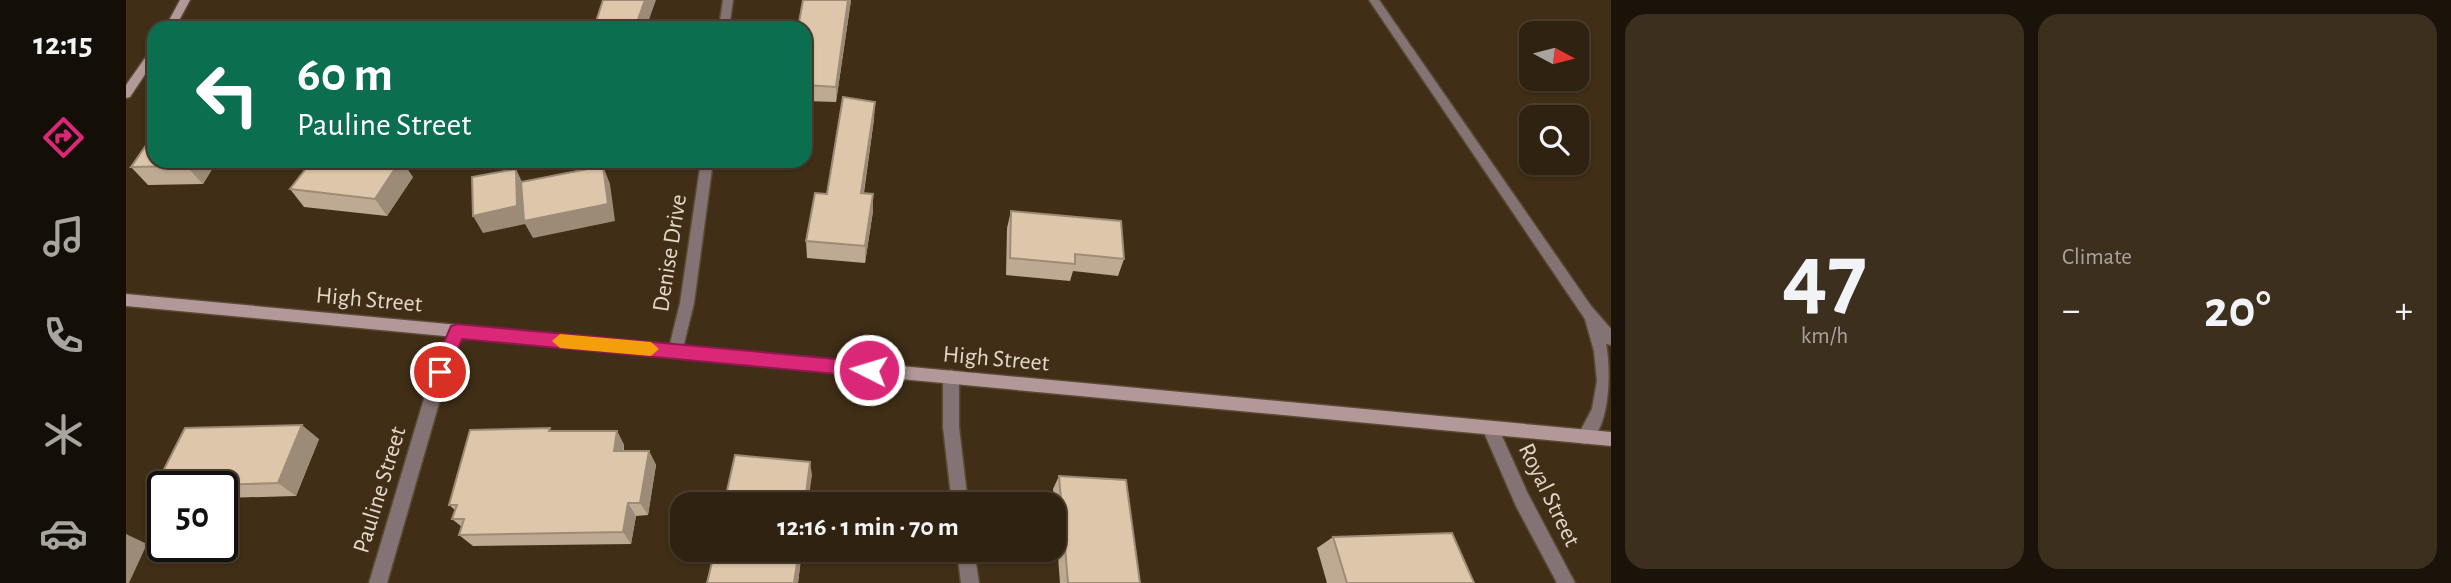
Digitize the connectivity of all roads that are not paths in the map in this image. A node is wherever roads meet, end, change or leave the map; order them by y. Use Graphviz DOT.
graph roads {
  1 [pos="185,0"];
  2 [pos="728,0"];
  3 [pos="1374,0"];
  4 [pos="174,21"];
  5 [pos="725,21"];
  6 [pos="147,63"];
  7 [pos="126,94"];
  8 [pos="706,168"];
  9 [pos="126,300"];
  10 [pos="1586,310"];
  11 [pos="457,331"];
  12 [pos="1611,339"];
  13 [pos="676,352"];
  14 [pos="951,377"];
  15 [pos="1490,428"];
  16 [pos="1585,437"];
  17 [pos="1611,439"];
  18 [pos="959,492"];
  19 [pos="967,562"];
  20 [pos="377,583"];
  21 [pos="970,583"];
  22 [pos="1566,583"];
  1 -- 4 [label="main road"];
  2 -- 5 [label="street"];
  3 -- 10 [label="street"];
  6 -- 7 [label="main road"];
  8 -- 13 [label="street, Denise Drive"];
  9 -- 11 [label="main road, High Street"];
  10 -- 12 [label="street"];
  10 -- 16 [label="street"];
  11 -- 13 [label="main road, High Street"];
  11 -- 20 [label="street, Pauline Street"];
  13 -- 14 [label="main road, High Street"];
  14 -- 15 [label="main road, High Street"];
  14 -- 18 [label="street"];
  15 -- 16 [label="main road, High Street"];
  15 -- 22 [label="street, Royal Street"];
  16 -- 17 [label="main road, High Street"];
  19 -- 21 [label="street"];
}
